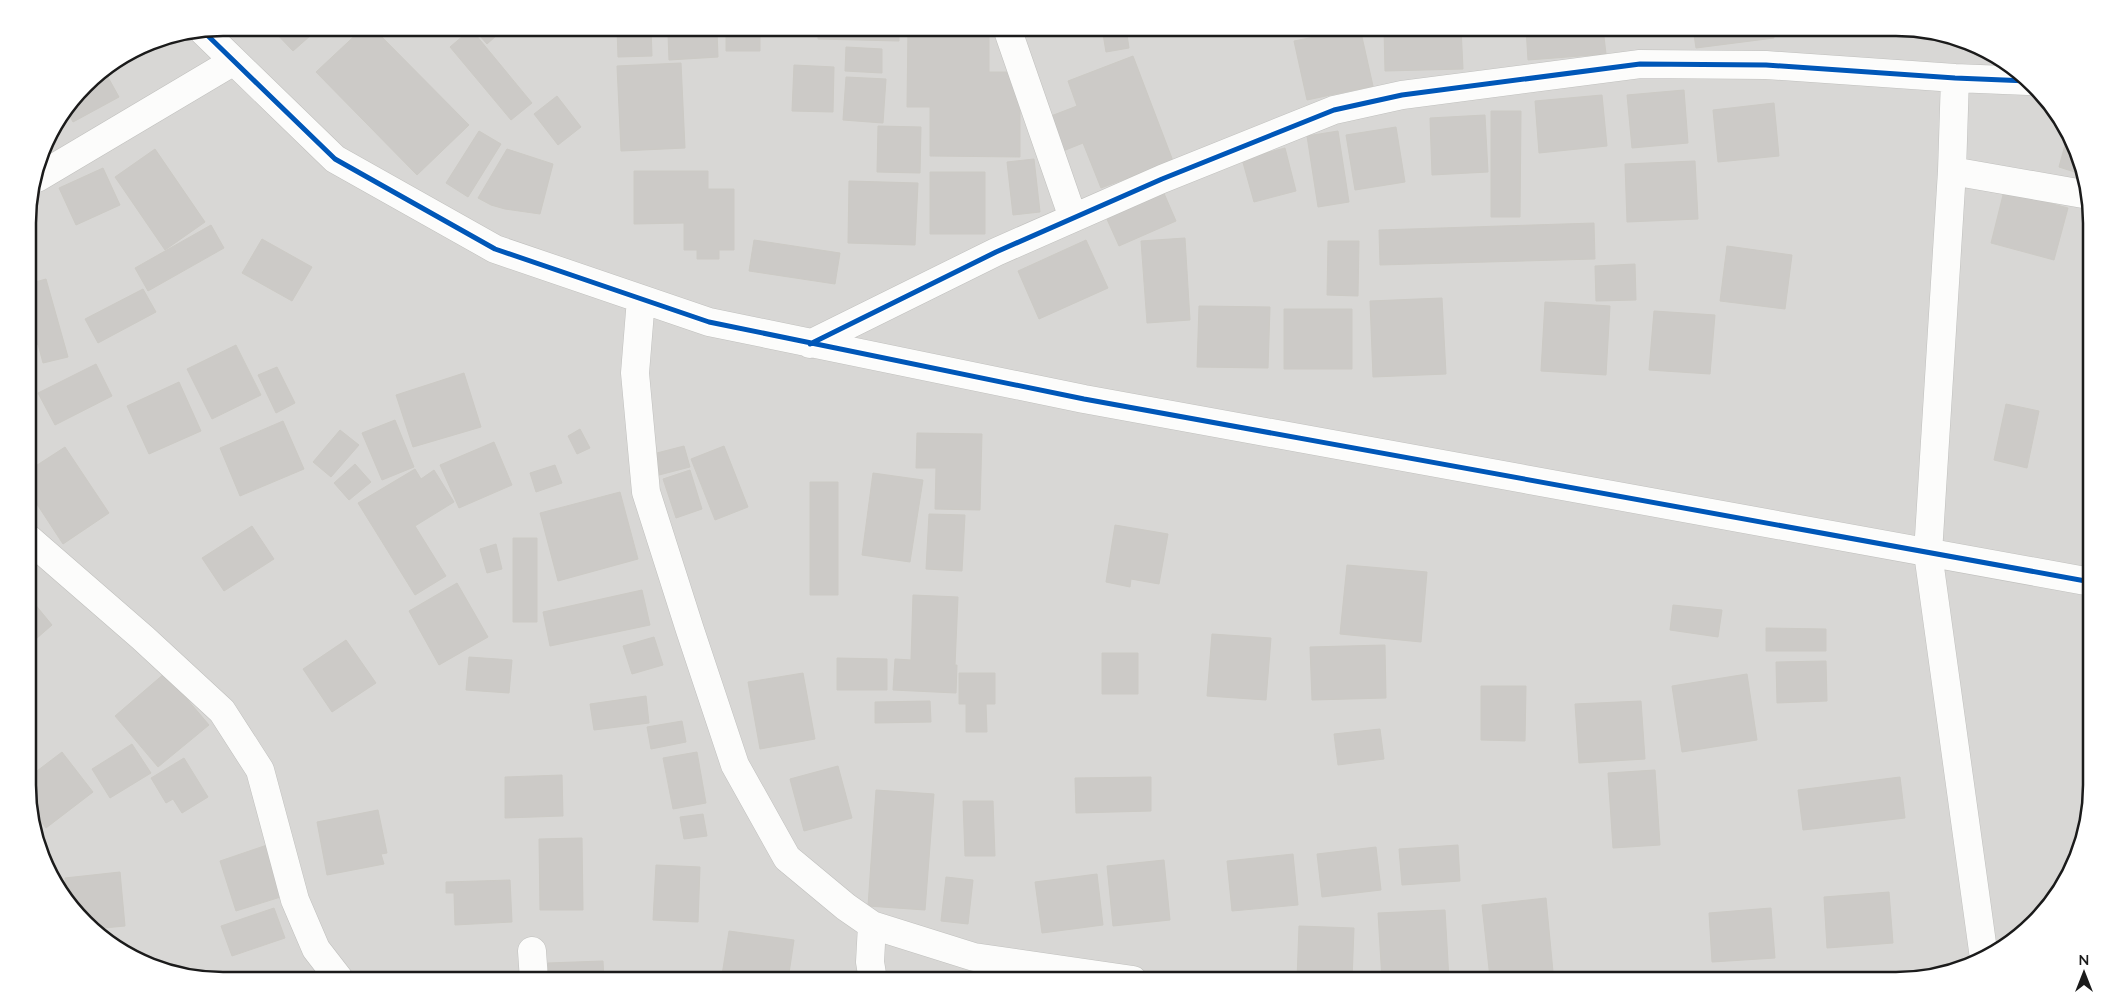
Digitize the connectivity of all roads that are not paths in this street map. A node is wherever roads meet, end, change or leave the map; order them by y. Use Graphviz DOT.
graph roads {
  1 [pos="1010,36"];
  2 [pos="209,37"];
  3 [pos="234,61"];
  4 [pos="1955,78"];
  5 [pos="2016,81"];
  6 [pos="1952,170"];
  7 [pos="43,174"];
  8 [pos="2080,193"];
  9 [pos="1073,218"];
  10 [pos="641,299"];
  11 [pos="810,344"];
  12 [pos="36,545"];
  13 [pos="1928,552"];
  14 [pos="2083,581"];
  15 [pos="872,925"];
  16 [pos="1983,950"];
  17 [pos="532,951"];
  18 [pos="334,972"];
  19 [pos="533,972"];
  20 [pos="872,972"];
  21 [pos="1078,972"];
  1 -- 9 [label="street"];
  2 -- 3 [label="street"];
  3 -- 7 [label="street"];
  3 -- 10 [label="street"];
  4 -- 5 [label="street"];
  4 -- 6 [label="street"];
  4 -- 9 [label="street"];
  6 -- 8 [label="street"];
  6 -- 13 [label="street"];
  9 -- 11 [label="street"];
  10 -- 11 [label="street"];
  10 -- 15 [label="street"];
  11 -- 13 [label="street"];
  12 -- 18 [label="street"];
  13 -- 14 [label="street"];
  13 -- 16 [label="street"];
  15 -- 20 [label="street"];
  15 -- 21 [label="street"];
  17 -- 19 [label="street"];
}
